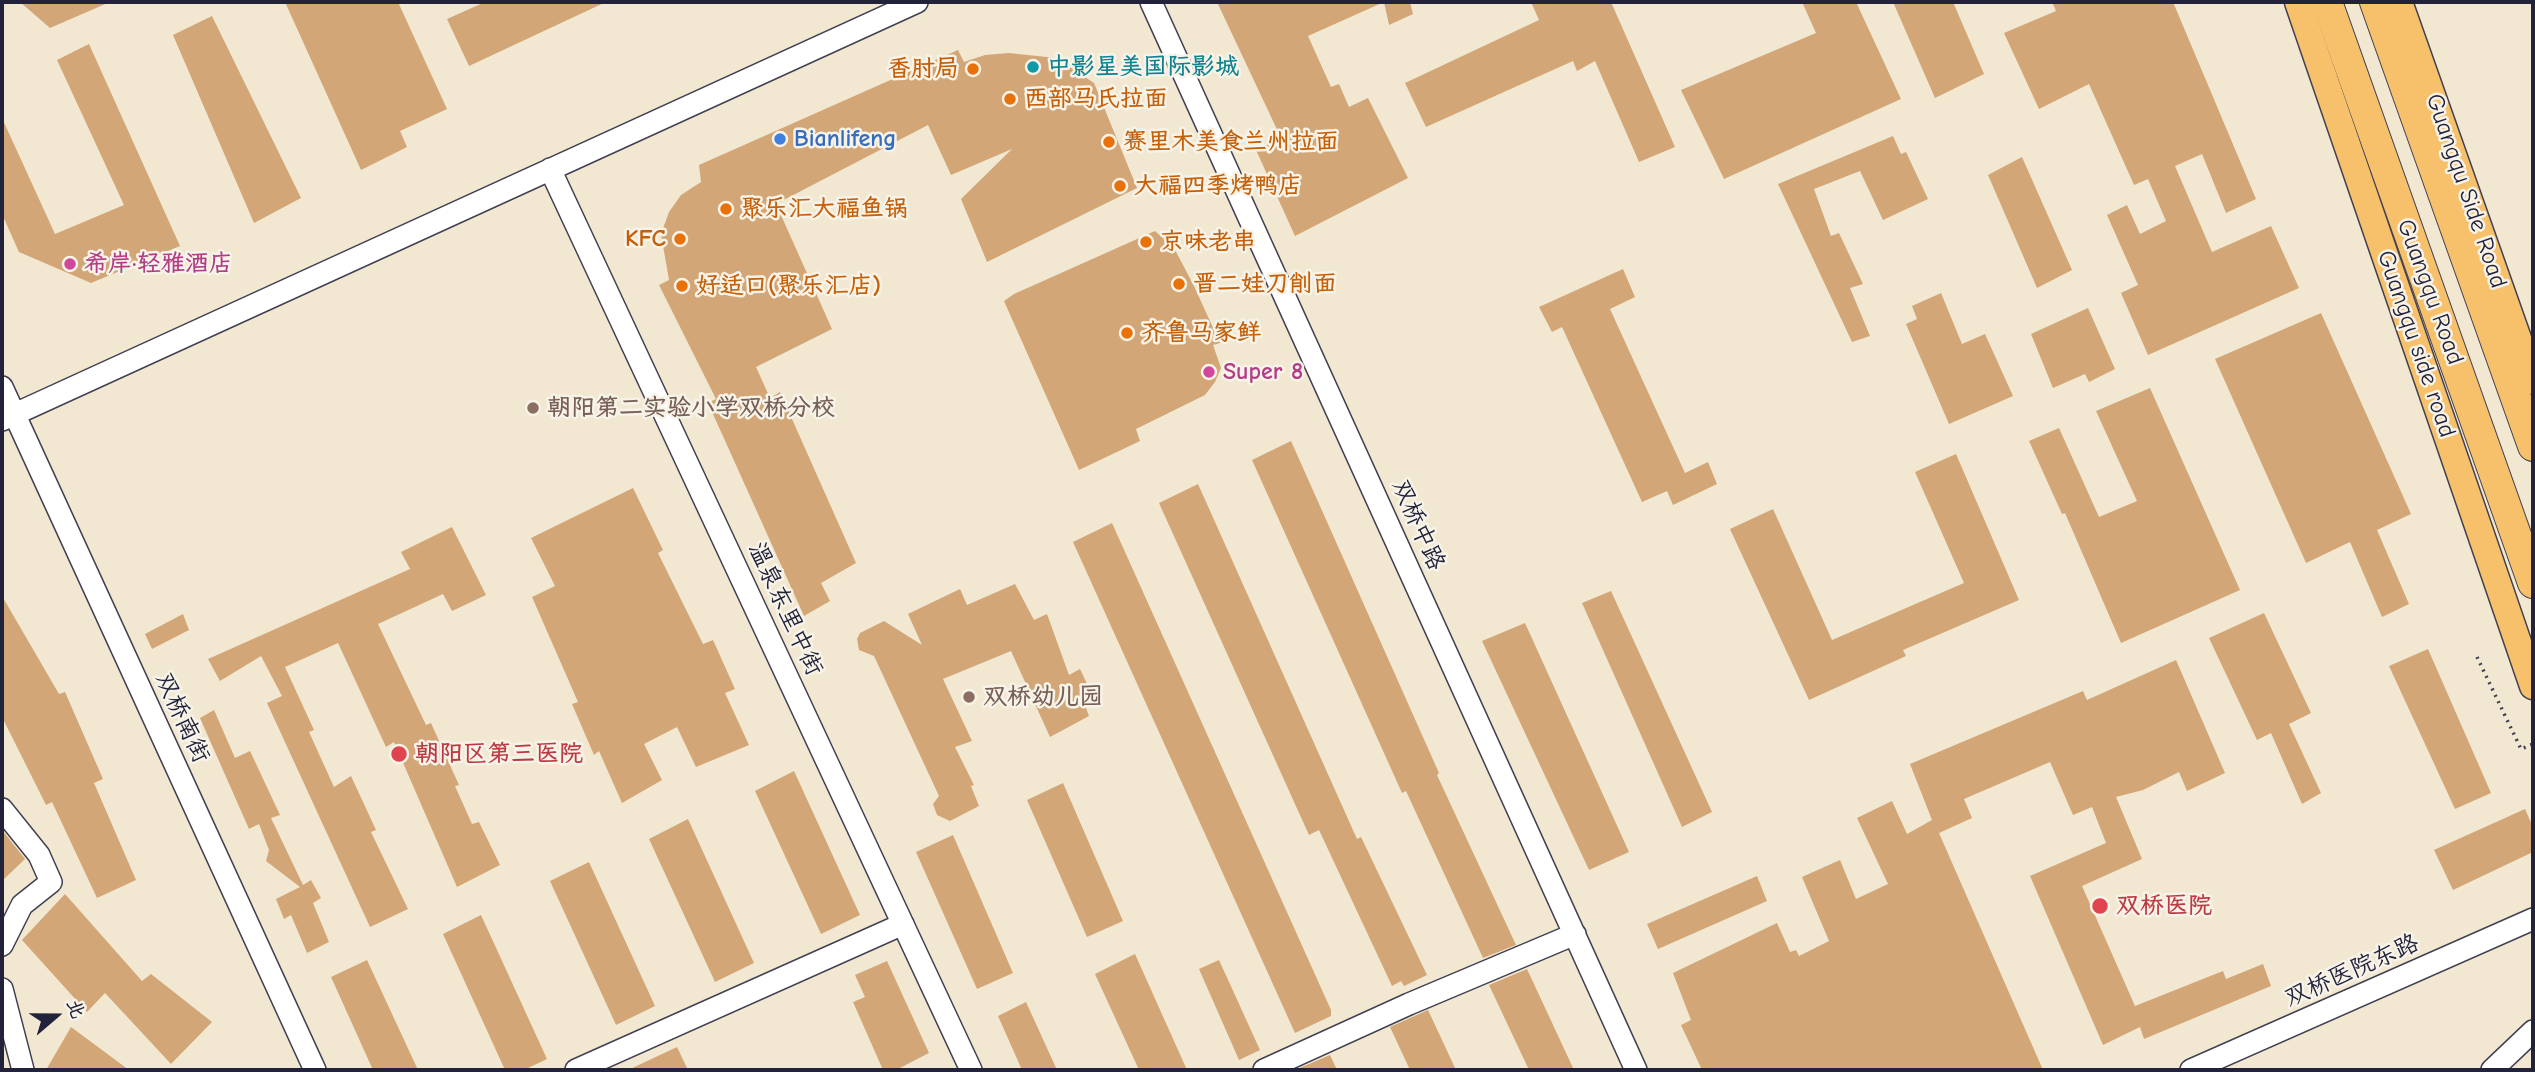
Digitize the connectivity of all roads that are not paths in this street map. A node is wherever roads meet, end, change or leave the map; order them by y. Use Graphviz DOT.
graph roads {
  1 [pos="917,2"];
  2 [pos="1151,2"];
  3 [pos="2298,2"];
  4 [pos="2327,2"];
  5 [pos="2375,2"];
  6 [pos="2399,2"];
  7 [pos="550,169"];
  8 [pos="2533,381"];
  9 [pos="2,387"];
  10 [pos="8,417"];
  11 [pos="2533,446"];
  12 [pos="2533,583"];
  13 [pos="2533,685"];
  14 [pos="2,809"];
  15 [pos="2533,919"];
  16 [pos="903,924"];
  17 [pos="1574,933"];
  18 [pos="2,945"];
  19 [pos="2,989"];
  20 [pos="2530,1035"];
  21 [pos="23,1070"];
  22 [pos="315,1070"];
  23 [pos="576,1070"];
  24 [pos="971,1070"];
  25 [pos="1264,1070"];
  26 [pos="1636,1070"];
  27 [pos="2191,1070"];
  28 [pos="2492,1070"];
  1 -- 7 [label="street"];
  2 -- 17 [label="street, 双桥中路"];
  3 -- 13 [label="main road, Guangqu side road"];
  4 -- 12 [label="highway, Guangqu Road"];
  5 -- 11 [label="highway, Guangqu Road"];
  6 -- 8 [label="main road, Guangqu Side Road"];
  7 -- 10 [label="street"];
  7 -- 16 [label="street, 温泉东里中街"];
  9 -- 10 [label="street, 双桥南街"];
  10 -- 22 [label="street, 双桥南街"];
  14 -- 18 [label="street"];
  15 -- 27 [label="street, 双桥医院东路"];
  16 -- 23 [label="street"];
  16 -- 24 [label="street, 温泉东里中街"];
  17 -- 25 [label="street"];
  17 -- 26 [label="street, 双桥中路"];
  19 -- 21 [label="street"];
  20 -- 28 [label="street"];
}
